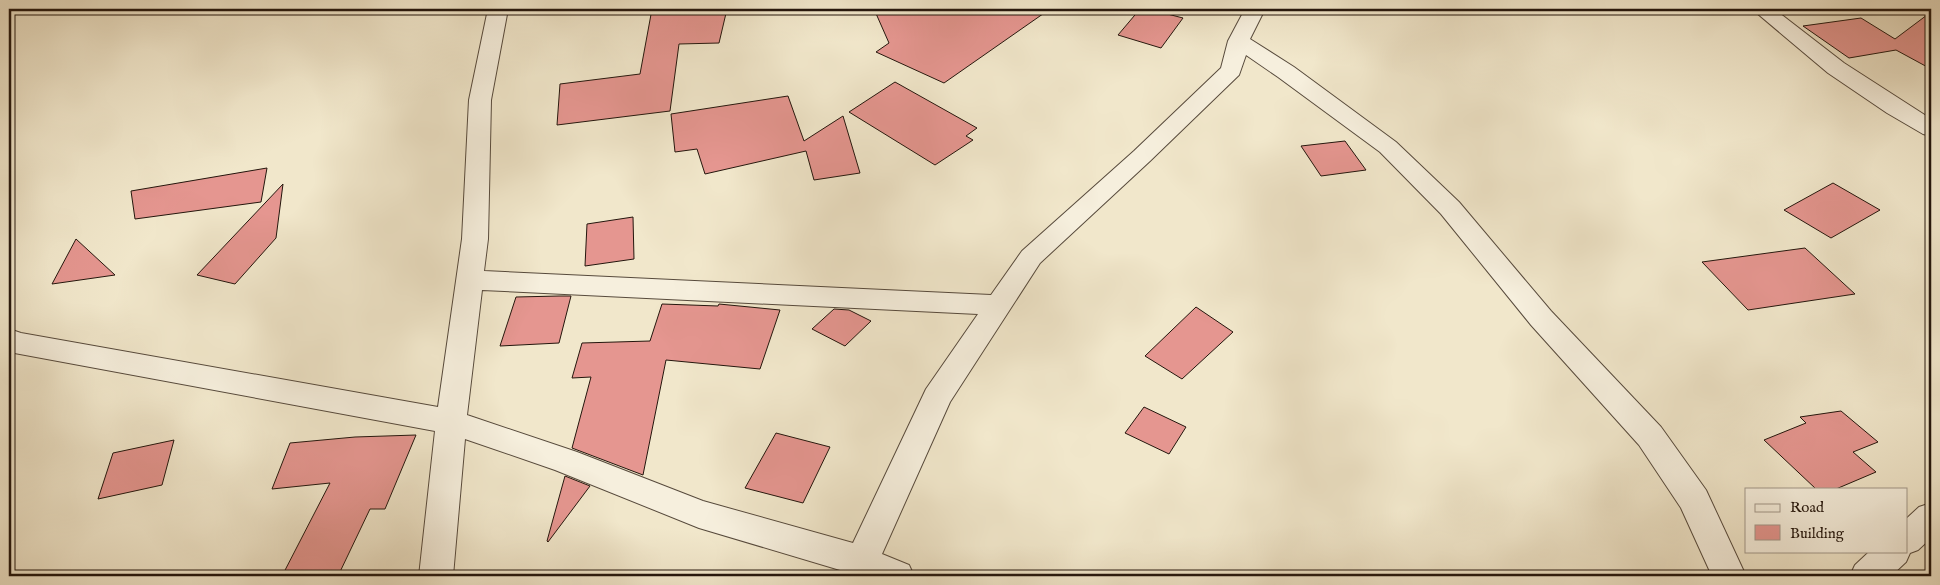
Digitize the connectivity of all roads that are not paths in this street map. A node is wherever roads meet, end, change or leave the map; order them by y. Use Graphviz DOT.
graph roads {
  1 [pos="498,9"];
  2 [pos="1255,9"];
  3 [pos="1762,9"];
  4 [pos="1239,41"];
  5 [pos="1931,129"];
  6 [pos="469,280"];
  7 [pos="998,305"];
  8 [pos="9,340"];
  9 [pos="451,422"];
  10 [pos="1931,517"];
  11 [pos="1908,538"];
  12 [pos="1893,552"];
  13 [pos="858,569"];
  14 [pos="436,576"];
  15 [pos="897,576"];
  16 [pos="1729,576"];
  17 [pos="1867,576"];
  1 -- 6 [label="street"];
  2 -- 4 [label="street"];
  3 -- 5 [label="street"];
  4 -- 7 [label="street"];
  4 -- 16 [label="street"];
  6 -- 7 [label="street"];
  6 -- 9 [label="street"];
  7 -- 13 [label="street"];
  8 -- 9 [label="street"];
  9 -- 13 [label="street"];
  9 -- 14 [label="street"];
  10 -- 11 [label="street"];
  12 -- 17 [label="street"];
  13 -- 15 [label="street"];
}
